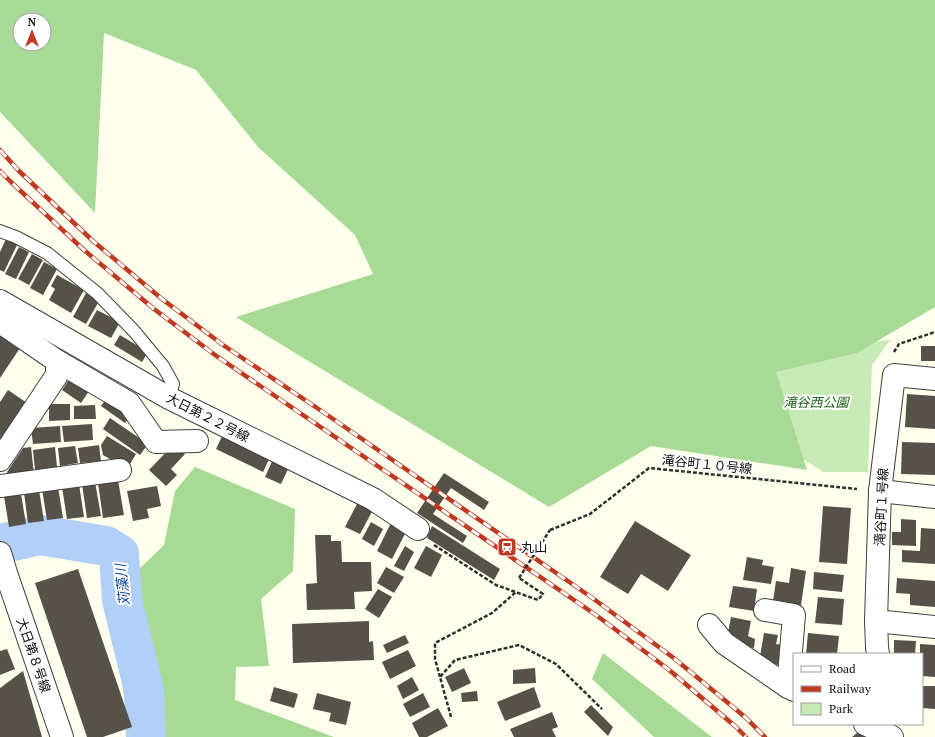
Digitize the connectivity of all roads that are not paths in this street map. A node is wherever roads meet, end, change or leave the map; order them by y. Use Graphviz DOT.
graph roads {
  1 [pos="0,231"];
  2 [pos="0,301"];
  3 [pos="0,322"];
  4 [pos="57,361"];
  5 [pos="935,379"];
  6 [pos="170,398"];
  7 [pos="197,441"];
  8 [pos="0,460"];
  9 [pos="120,470"];
  10 [pos="0,486"];
  11 [pos="880,491"];
  12 [pos="935,497"];
  13 [pos="418,530"];
  14 [pos="3,563"];
  15 [pos="766,610"];
  16 [pos="876,621"];
  17 [pos="709,626"];
  18 [pos="935,627"];
  19 [pos="878,653"];
  20 [pos="791,689"];
  21 [pos="867,725"];
  22 [pos="892,725"];
  23 [pos="62,737"];
  24 [pos="893,737"];
  1 -- 6 [label="lane"];
  2 -- 6 [label="street, 大日第２２号線"];
  3 -- 4 [label="street"];
  4 -- 7 [label="street"];
  4 -- 8 [label="street"];
  5 -- 11 [label="street, 滝谷町１号線"];
  6 -- 13 [label="street, 大日第２２号線"];
  9 -- 10 [label="street"];
  11 -- 12 [label="street"];
  11 -- 16 [label="street, 滝谷町１号線"];
  14 -- 23 [label="street, 大日第８号線"];
  15 -- 20 [label="street"];
  16 -- 18 [label="street"];
  16 -- 19 [label="street, 滝谷町１号線"];
  17 -- 20 [label="street"];
  21 -- 24 [label="street"];
  22 -- 24 [label="street"];
}
